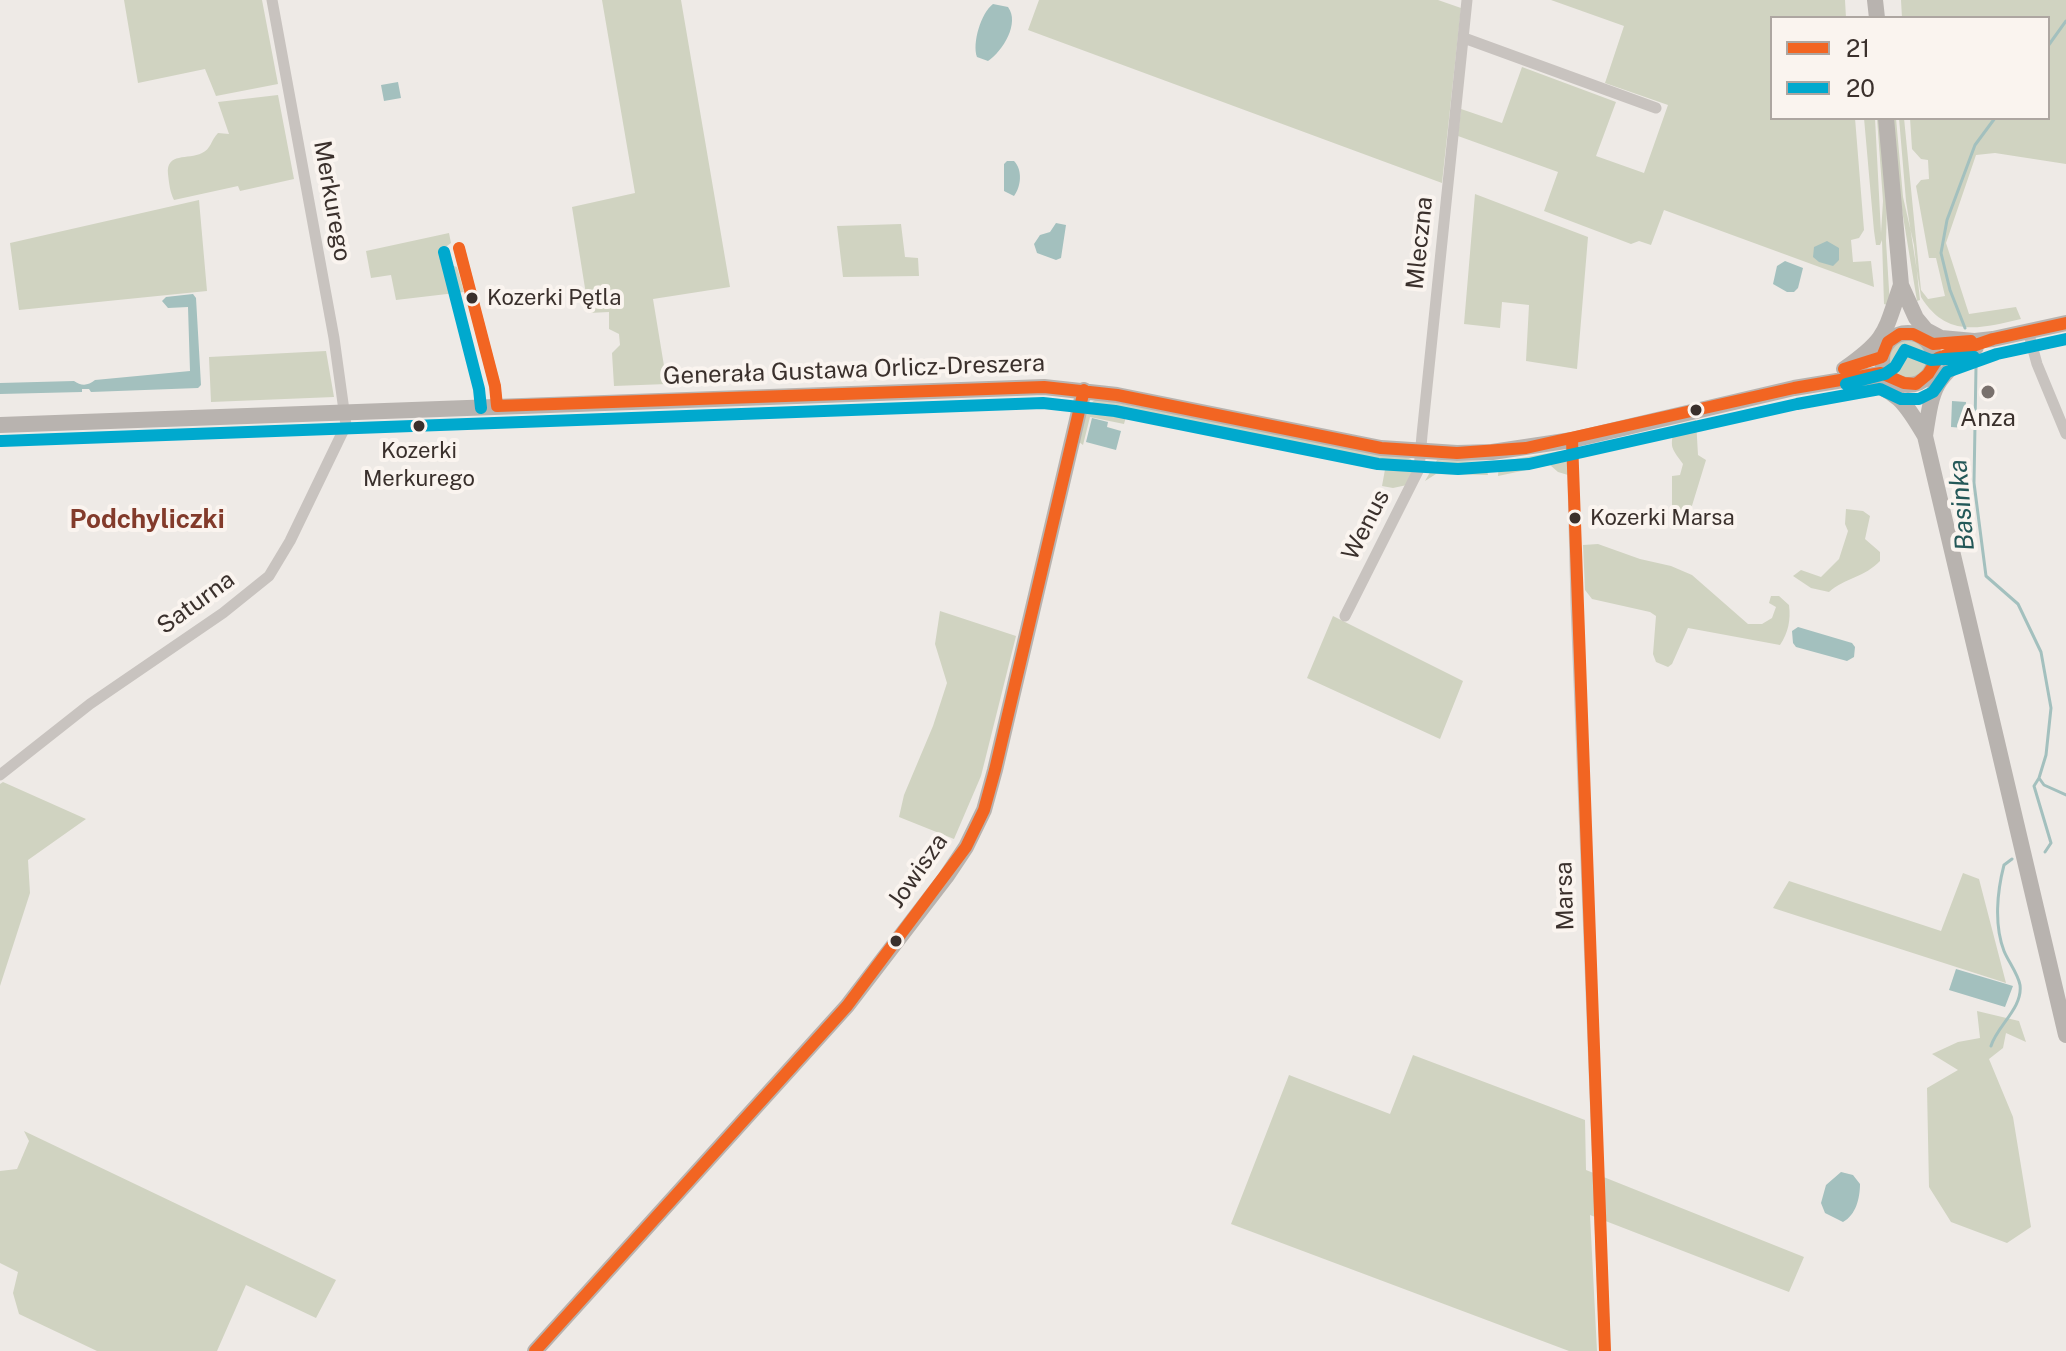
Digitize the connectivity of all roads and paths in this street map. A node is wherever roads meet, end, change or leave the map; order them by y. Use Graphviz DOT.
graph roads {
  1 [pos="272,0"];
  2 [pos="1467,0"];
  3 [pos="1464,38"];
  4 [pos="1656,108"];
  5 [pos="1886,120"];
  6 [pos="459,248"];
  7 [pos="1902,295"];
  8 [pos="2066,323"];
  9 [pos="2028,331"];
  10 [pos="1895,337"];
  11 [pos="1924,339"];
  12 [pos="1975,344"];
  13 [pos="1884,365"];
  14 [pos="1930,368"];
  15 [pos="1845,374"];
  16 [pos="1901,384"];
  17 [pos="1084,390"];
  18 [pos="497,406"];
  19 [pos="345,411"];
  20 [pos="0,425"];
  21 [pos="1924,429"];
  22 [pos="2066,434"];
  23 [pos="1572,440"];
  24 [pos="1422,452"];
  25 [pos="1345,616"];
  26 [pos="0,775"];
  27 [pos="2066,1035"];
  28 [pos="535,1351"];
  29 [pos="1605,1351"];
  1 -- 19 [label="street, Merkurego"];
  2 -- 3 [label="street, Mleczna"];
  3 -- 4 [label="street"];
  3 -- 24 [label="street, Mleczna"];
  5 -- 7 [label="main road"];
  6 -- 18 [label="street"];
  7 -- 10 [label="main road"];
  7 -- 11 [label="main road"];
  7 -- 12 [label="main road"];
  7 -- 15 [label="main road"];
  8 -- 9 [label="main road"];
  9 -- 12 [label="main road"];
  9 -- 22 [label="street"];
  10 -- 11 [label="main road"];
  10 -- 13 [label="main road"];
  11 -- 12 [label="main road"];
  11 -- 14 [label="main road"];
  12 -- 14 [label="main road"];
  12 -- 21 [label="main road"];
  13 -- 15 [label="main road, Generała Gustawa Orlicz-Dreszera"];
  13 -- 16 [label="main road"];
  14 -- 16 [label="main road"];
  14 -- 21 [label="main road"];
  15 -- 21 [label="main road"];
  15 -- 23 [label="main road, Generała Gustawa Orlicz-Dreszera"];
  16 -- 21 [label="main road"];
  17 -- 18 [label="main road, Generała Gustawa Orlicz-Dreszera"];
  17 -- 24 [label="main road, Generała Gustawa Orlicz-Dreszera"];
  17 -- 28 [label="main road, Jowisza"];
  18 -- 19 [label="main road, Generała Gustawa Orlicz-Dreszera"];
  19 -- 20 [label="main road, Generała Gustawa Orlicz-Dreszera"];
  19 -- 26 [label="street, Saturna"];
  21 -- 27 [label="main road"];
  23 -- 24 [label="main road, Generała Gustawa Orlicz-Dreszera"];
  23 -- 29 [label="street, Marsa"];
  24 -- 25 [label="street, Wenus"];
}
